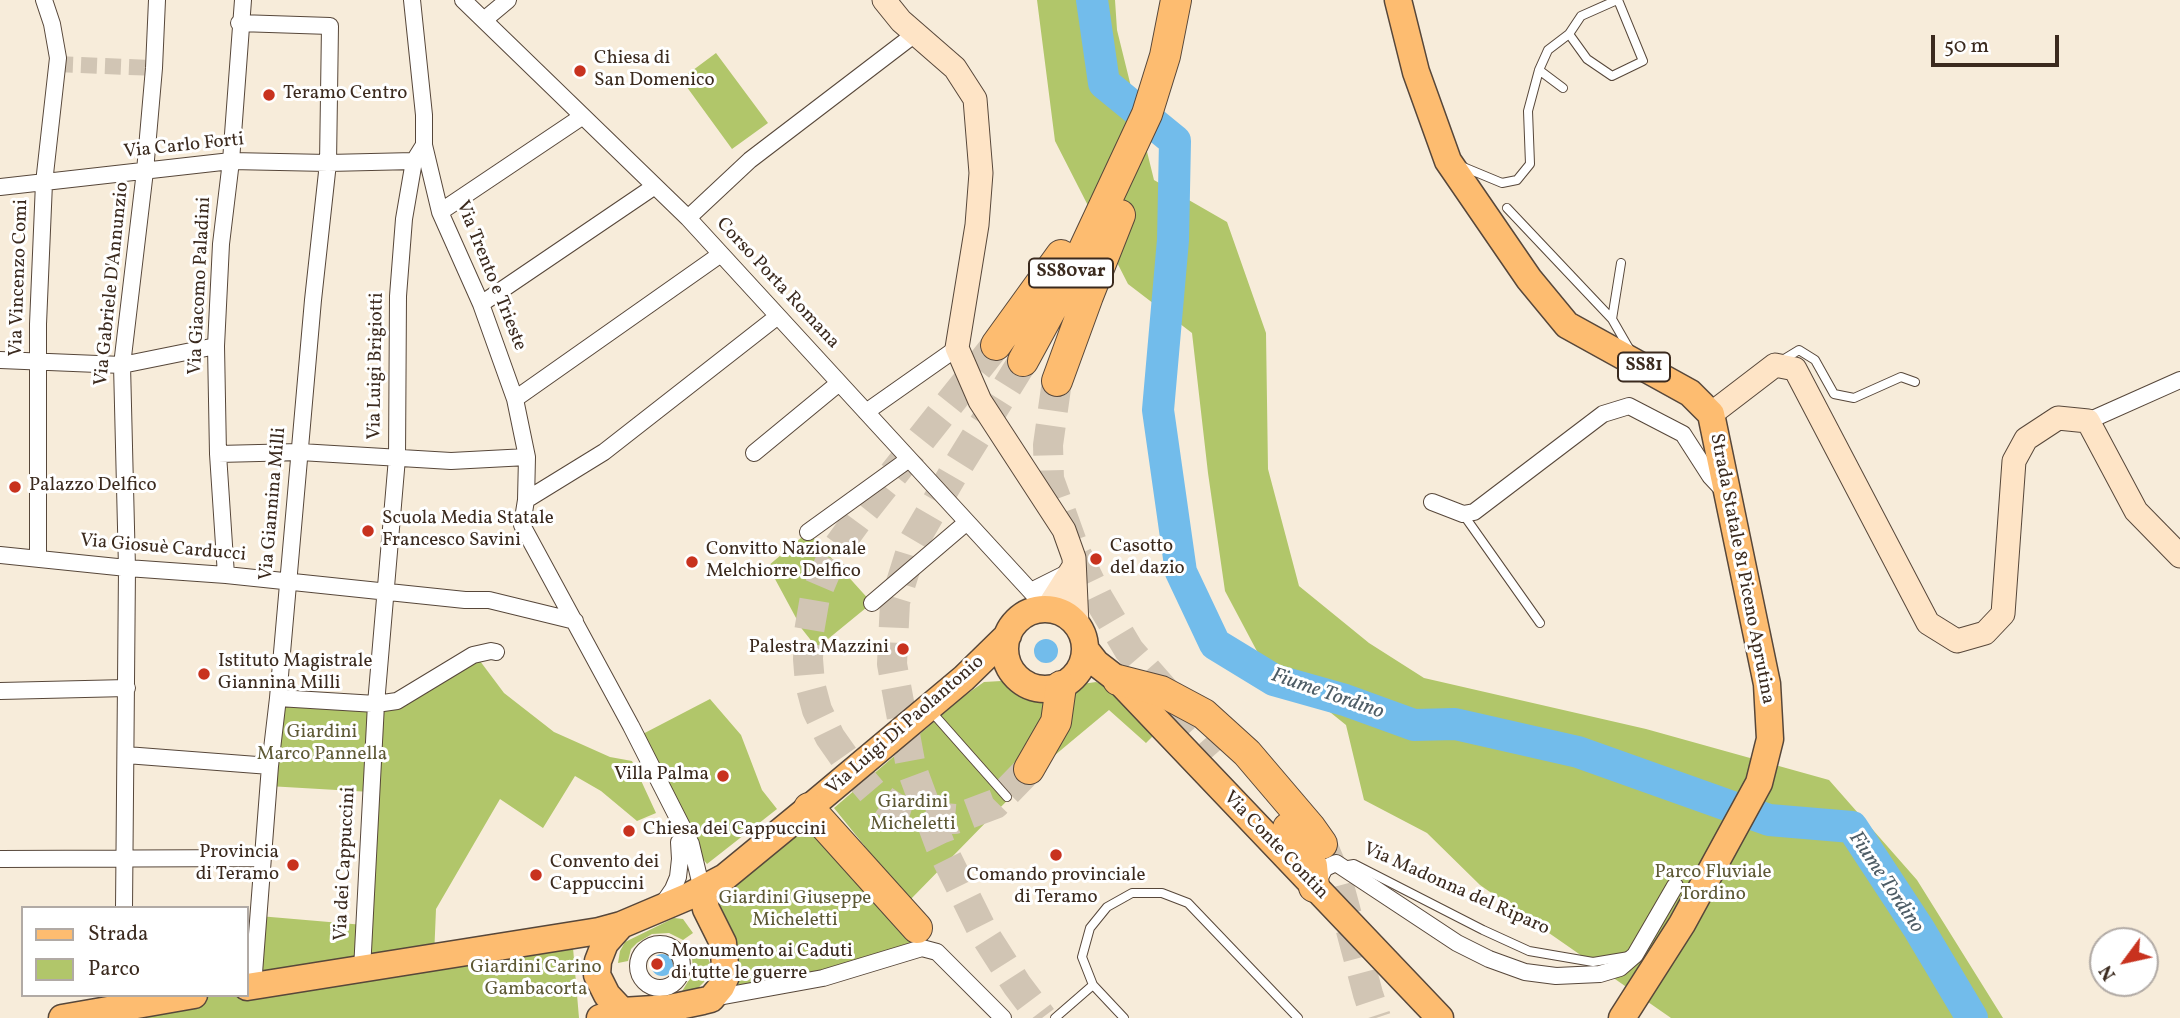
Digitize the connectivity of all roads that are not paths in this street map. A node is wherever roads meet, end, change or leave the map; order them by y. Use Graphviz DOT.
graph roads {
  1 [pos="44,0"];
  2 [pos="158,0"];
  3 [pos="243,0"];
  4 [pos="412,0"];
  5 [pos="463,0"];
  6 [pos="508,0"];
  7 [pos="884,0"];
  8 [pos="1176,0"];
  9 [pos="1398,0"];
  10 [pos="1617,0"];
  11 [pos="484,20"];
  12 [pos="240,23"];
  13 [pos="915,34"];
  14 [pos="1569,34"];
  15 [pos="1539,70"];
  16 [pos="1563,88"];
  17 [pos="583,116"];
  18 [pos="424,145"];
  19 [pos="231,161"];
  20 [pos="414,161"];
  21 [pos="1448,161"];
  22 [pos="328,163"];
  23 [pos="145,172"];
  24 [pos="44,183"];
  25 [pos="1117,185"];
  26 [pos="655,186"];
  27 [pos="0,187"];
  28 [pos="1507,208"];
  29 [pos="440,212"];
  30 [pos="688,218"];
  31 [pos="721,254"];
  32 [pos="1620,263"];
  33 [pos="481,303"];
  34 [pos="778,316"];
  35 [pos="1612,319"];
  36 [pos="996,345"];
  37 [pos="216,346"];
  38 [pos="957,348"];
  39 [pos="0,360"];
  40 [pos="38,361"];
  41 [pos="1023,361"];
  42 [pos="1637,363"];
  43 [pos="122,365"];
  44 [pos="1775,365"];
  45 [pos="2180,380"];
  46 [pos="1057,382"];
  47 [pos="1915,382"];
  48 [pos="839,383"];
  49 [pos="515,399"];
  50 [pos="866,412"];
  51 [pos="1711,414"];
  52 [pos="2088,421"];
  53 [pos="300,452"];
  54 [pos="754,453"];
  55 [pos="218,454"];
  56 [pos="527,457"];
  57 [pos="397,458"];
  58 [pos="909,459"];
  59 [pos="1729,496"];
  60 [pos="526,500"];
  61 [pos="1432,502"];
  62 [pos="1463,514"];
  63 [pos="967,522"];
  64 [pos="808,532"];
  65 [pos="0,555"];
  66 [pos="2180,556"];
  67 [pos="38,559"];
  68 [pos="127,568"];
  69 [pos="1073,568"];
  70 [pos="226,575"];
  71 [pos="289,582"];
  72 [pos="386,592"];
  73 [pos="1039,600"];
  74 [pos="872,603"];
  75 [pos="575,621"];
  76 [pos="1540,622"];
  77 [pos="1008,635"];
  78 [pos="496,652"];
  79 [pos="1075,658"];
  80 [pos="1016,677"];
  81 [pos="1114,677"];
  82 [pos="964,678"];
  83 [pos="127,688"];
  84 [pos="0,691"];
  85 [pos="278,698"];
  86 [pos="376,704"];
  87 [pos="928,708"];
  88 [pos="1218,752"];
  89 [pos="126,755"];
  90 [pos="270,766"];
  91 [pos="1029,769"];
  92 [pos="1007,797"];
  93 [pos="809,808"];
  94 [pos="679,842"];
  95 [pos="1322,844"];
  96 [pos="124,858"];
  97 [pos="263,858"];
  98 [pos="0,859"];
  99 [pos="1342,866"];
  100 [pos="1675,886"];
  101 [pos="1314,887"];
  102 [pos="694,893"];
  103 [pos="124,906"];
  104 [pos="659,909"];
  105 [pos="610,928"];
  106 [pos="917,928"];
  107 [pos="1635,955"];
  108 [pos="362,970"];
  109 [pos="1093,985"];
  110 [pos="250,986"];
  111 [pos="166,997"];
  112 [pos="710,999"];
  113 [pos="124,1000"];
  114 [pos="611,1014"];
  115 [pos="59,1018"];
  116 [pos="590,1018"];
  117 [pos="1003,1018"];
  118 [pos="1055,1018"];
  119 [pos="1124,1018"];
  120 [pos="1298,1018"];
  121 [pos="1440,1018"];
  122 [pos="1622,1018"];
  1 -- 24 [label="street, Via Vincenzo Comi"];
  2 -- 23 [label="street, Via Gabriele D'Annunzio"];
  3 -- 12 [label="street, Via Giacomo Paladini"];
  4 -- 18 [label="street, Via Trento e Trieste"];
  5 -- 11 [label="street, Corso Porta Romana"];
  6 -- 11 [label="street"];
  7 -- 13 [label="street"];
  8 -- 25 [label="highway"];
  9 -- 21 [label="main road, Strada Statale 81 Piceno Aprutina / SS81"];
  10 -- 14 [label="lane"];
  10 -- 14 [label="lane"];
  11 -- 17 [label="street, Corso Porta Romana"];
  12 -- 19 [label="street, Via Giacomo Paladini"];
  12 -- 22 [label="street, Via Giannina Milli"];
  13 -- 30 [label="street"];
  13 -- 38 [label="street"];
  14 -- 15 [label="lane"];
  15 -- 16 [label="lane"];
  15 -- 21 [label="lane"];
  17 -- 26 [label="street, Corso Porta Romana"];
  17 -- 29 [label="street"];
  18 -- 20 [label="street, Via Luigi Brigiotti"];
  18 -- 29 [label="street, Via Trento e Trieste"];
  19 -- 22 [label="street, Via Carlo Forti"];
  19 -- 23 [label="street, Via Carlo Forti"];
  19 -- 37 [label="street, Via Giacomo Paladini"];
  20 -- 22 [label="street, Via Carlo Forti"];
  20 -- 57 [label="street, Via Luigi Brigiotti"];
  21 -- 42 [label="main road, Strada Statale 81 Piceno Aprutina / SS81"];
  22 -- 53 [label="street, Via Giannina Milli"];
  23 -- 24 [label="street, Via Carlo Forti"];
  23 -- 43 [label="street, Via Gabriele D'Annunzio"];
  24 -- 27 [label="street, Via Carlo Forti"];
  24 -- 40 [label="street, Via Vincenzo Comi"];
  25 -- 36 [label="highway"];
  25 -- 41 [label="highway, SS80var"];
  25 -- 46 [label="highway"];
  26 -- 30 [label="street, Corso Porta Romana"];
  26 -- 33 [label="street"];
  28 -- 35 [label="lane"];
  29 -- 33 [label="street, Via Trento e Trieste"];
  30 -- 31 [label="street, Corso Porta Romana"];
  31 -- 34 [label="street, Corso Porta Romana"];
  31 -- 49 [label="street"];
  32 -- 35 [label="lane"];
  33 -- 49 [label="street, Via Trento e Trieste"];
  34 -- 48 [label="street, Corso Porta Romana"];
  34 -- 60 [label="street"];
  35 -- 42 [label="lane"];
  37 -- 43 [label="street"];
  37 -- 55 [label="street, Via Giacomo Paladini"];
  38 -- 50 [label="street"];
  38 -- 69 [label="street"];
  39 -- 40 [label="street"];
  40 -- 43 [label="street"];
  40 -- 67 [label="street, Via Vincenzo Comi"];
  42 -- 51 [label="main road, Strada Statale 81 Piceno Aprutina / SS81"];
  43 -- 68 [label="street, Via Gabriele D'Annunzio"];
  44 -- 47 [label="lane"];
  44 -- 51 [label="street"];
  44 -- 52 [label="street"];
  45 -- 52 [label="street"];
  48 -- 50 [label="street, Corso Porta Romana"];
  48 -- 54 [label="street"];
  49 -- 56 [label="street, Via Trento e Trieste"];
  50 -- 58 [label="street, Corso Porta Romana"];
  51 -- 59 [label="main road, Strada Statale 81 Piceno Aprutina"];
  52 -- 66 [label="street"];
  53 -- 55 [label="street"];
  53 -- 57 [label="street"];
  53 -- 71 [label="street, Via Giannina Milli"];
  55 -- 70 [label="street, Via Giacomo Paladini"];
  56 -- 57 [label="street"];
  56 -- 60 [label="street, Via Trento e Trieste"];
  57 -- 72 [label="street, Via Luigi Brigiotti"];
  58 -- 63 [label="street, Corso Porta Romana"];
  58 -- 64 [label="street"];
  59 -- 62 [label="street"];
  59 -- 122 [label="main road, Strada Statale 81 Piceno Aprutina"];
  60 -- 75 [label="street, Via Trento e Trieste"];
  61 -- 62 [label="street"];
  62 -- 76 [label="lane"];
  63 -- 73 [label="street, Corso Porta Romana"];
  63 -- 74 [label="street"];
  65 -- 67 [label="street, Via Giosuè Carducci"];
  67 -- 68 [label="street, Via Giosuè Carducci"];
  68 -- 70 [label="street, Via Giosuè Carducci"];
  68 -- 83 [label="street, Via Gabriele D'Annunzio"];
  69 -- 73 [label="street"];
  69 -- 79 [label="street"];
  70 -- 71 [label="street, Via Giosuè Carducci"];
  71 -- 72 [label="street, Via Giosuè Carducci"];
  71 -- 85 [label="street, Via Giannina Milli"];
  72 -- 75 [label="street, Via Giosuè Carducci"];
  72 -- 86 [label="street, Via dei Cappuccini"];
  73 -- 77 [label="main road"];
  73 -- 79 [label="main road"];
  75 -- 102 [label="street"];
  77 -- 80 [label="main road"];
  77 -- 82 [label="main road, Via Luigi Di Paolantonio"];
  78 -- 86 [label="street"];
  79 -- 80 [label="main road"];
  79 -- 81 [label="main road, Via Conte Contin"];
  79 -- 91 [label="highway"];
  80 -- 82 [label="main road"];
  81 -- 95 [label="highway"];
  81 -- 101 [label="main road, Via Conte Contin"];
  82 -- 87 [label="main road, Via Luigi Di Paolantonio"];
  83 -- 84 [label="street"];
  83 -- 89 [label="street, Via Gabriele D'Annunzio"];
  85 -- 86 [label="street"];
  85 -- 90 [label="street, Via Giannina Milli"];
  86 -- 108 [label="street, Via dei Cappuccini"];
  87 -- 92 [label="lane"];
  87 -- 93 [label="main road, Via Luigi Di Paolantonio"];
  88 -- 101 [label="highway"];
  89 -- 90 [label="street"];
  89 -- 96 [label="street, Via Gabriele D'Annunzio"];
  90 -- 97 [label="street, Via Giannina Milli"];
  93 -- 102 [label="main road, Via Luigi Di Paolantonio"];
  93 -- 106 [label="highway"];
  94 -- 104 [label="street"];
  96 -- 97 [label="street"];
  96 -- 98 [label="street"];
  96 -- 103 [label="street, Via Gabriele D'Annunzio"];
  97 -- 110 [label="street, Via Giannina Milli"];
  99 -- 101 [label="street, Via Madonna del Riparo"];
  99 -- 107 [label="lane, Via Madonna del Riparo"];
  99 -- 107 [label="street, Via Madonna del Riparo"];
  100 -- 107 [label="street, Via Madonna del Riparo"];
  101 -- 121 [label="main road, Via Conte Contin"];
  102 -- 104 [label="main road"];
  102 -- 112 [label="main road"];
  104 -- 105 [label="main road"];
  105 -- 108 [label="main road"];
  105 -- 114 [label="main road"];
  105 -- 116 [label="main road"];
  108 -- 110 [label="main road"];
  109 -- 118 [label="lane"];
  109 -- 119 [label="lane"];
  109 -- 120 [label="lane"];
  111 -- 113 [label="main road"];
  112 -- 114 [label="main road"];
  112 -- 117 [label="street"];
  113 -- 115 [label="main road"];
}
